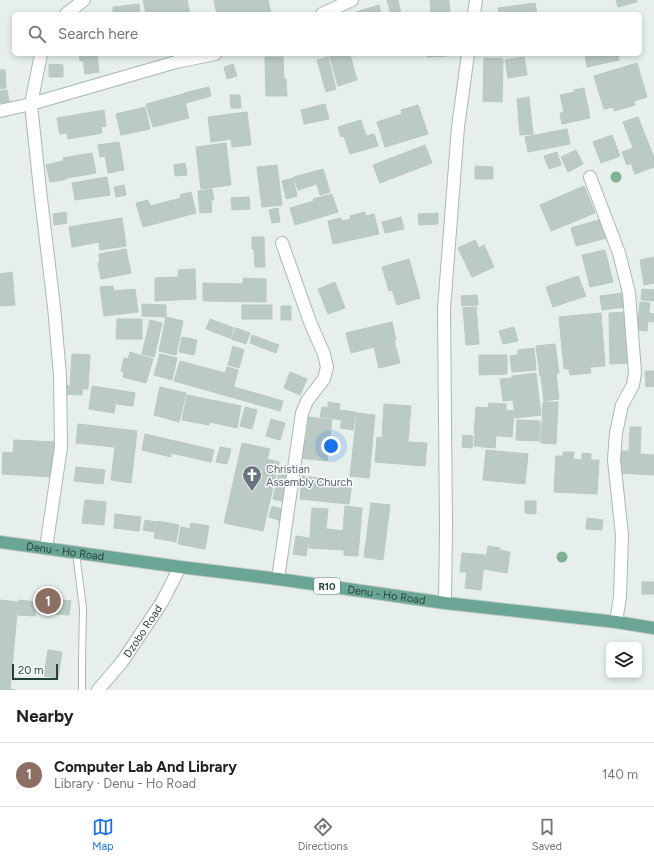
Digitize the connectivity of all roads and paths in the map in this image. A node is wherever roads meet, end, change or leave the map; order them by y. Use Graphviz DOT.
graph roads {
  1 [pos="84,0"];
  2 [pos="352,0"];
  3 [pos="476,0"];
  4 [pos="69,12"];
  5 [pos="326,12"];
  6 [pos="474,12"];
  7 [pos="41,56"];
  8 [pos="205,56"];
  9 [pos="468,56"];
  10 [pos="32,104"];
  11 [pos="0,111"];
  12 [pos="590,177"];
  13 [pos="282,243"];
  14 [pos="0,542"];
  15 [pos="46,548"];
  16 [pos="76,553"];
  17 [pos="180,567"];
  18 [pos="278,579"];
  19 [pos="445,603"];
  20 [pos="616,622"];
  21 [pos="654,628"];
  22 [pos="82,690"];
  23 [pos="98,690"];
  1 -- 4 [label="street"];
  2 -- 5 [label="street"];
  3 -- 6 [label="street"];
  7 -- 10 [label="street"];
  8 -- 10 [label="street"];
  9 -- 19 [label="street"];
  10 -- 11 [label="street"];
  10 -- 15 [label="street"];
  12 -- 20 [label="street"];
  13 -- 18 [label="street"];
  14 -- 15 [label="main road, Denu - Ho Road / R10"];
  15 -- 16 [label="main road, Denu - Ho Road / R10"];
  16 -- 17 [label="main road, Denu - Ho Road / R10"];
  16 -- 22 [label="lane"];
  17 -- 18 [label="main road, Denu - Ho Road / R10"];
  17 -- 23 [label="street, Dzobo Road"];
  18 -- 19 [label="main road, Denu - Ho Road / R10"];
  19 -- 20 [label="main road, Denu - Ho Road / R10"];
  20 -- 21 [label="main road, Denu - Ho Road / R10"];
}
